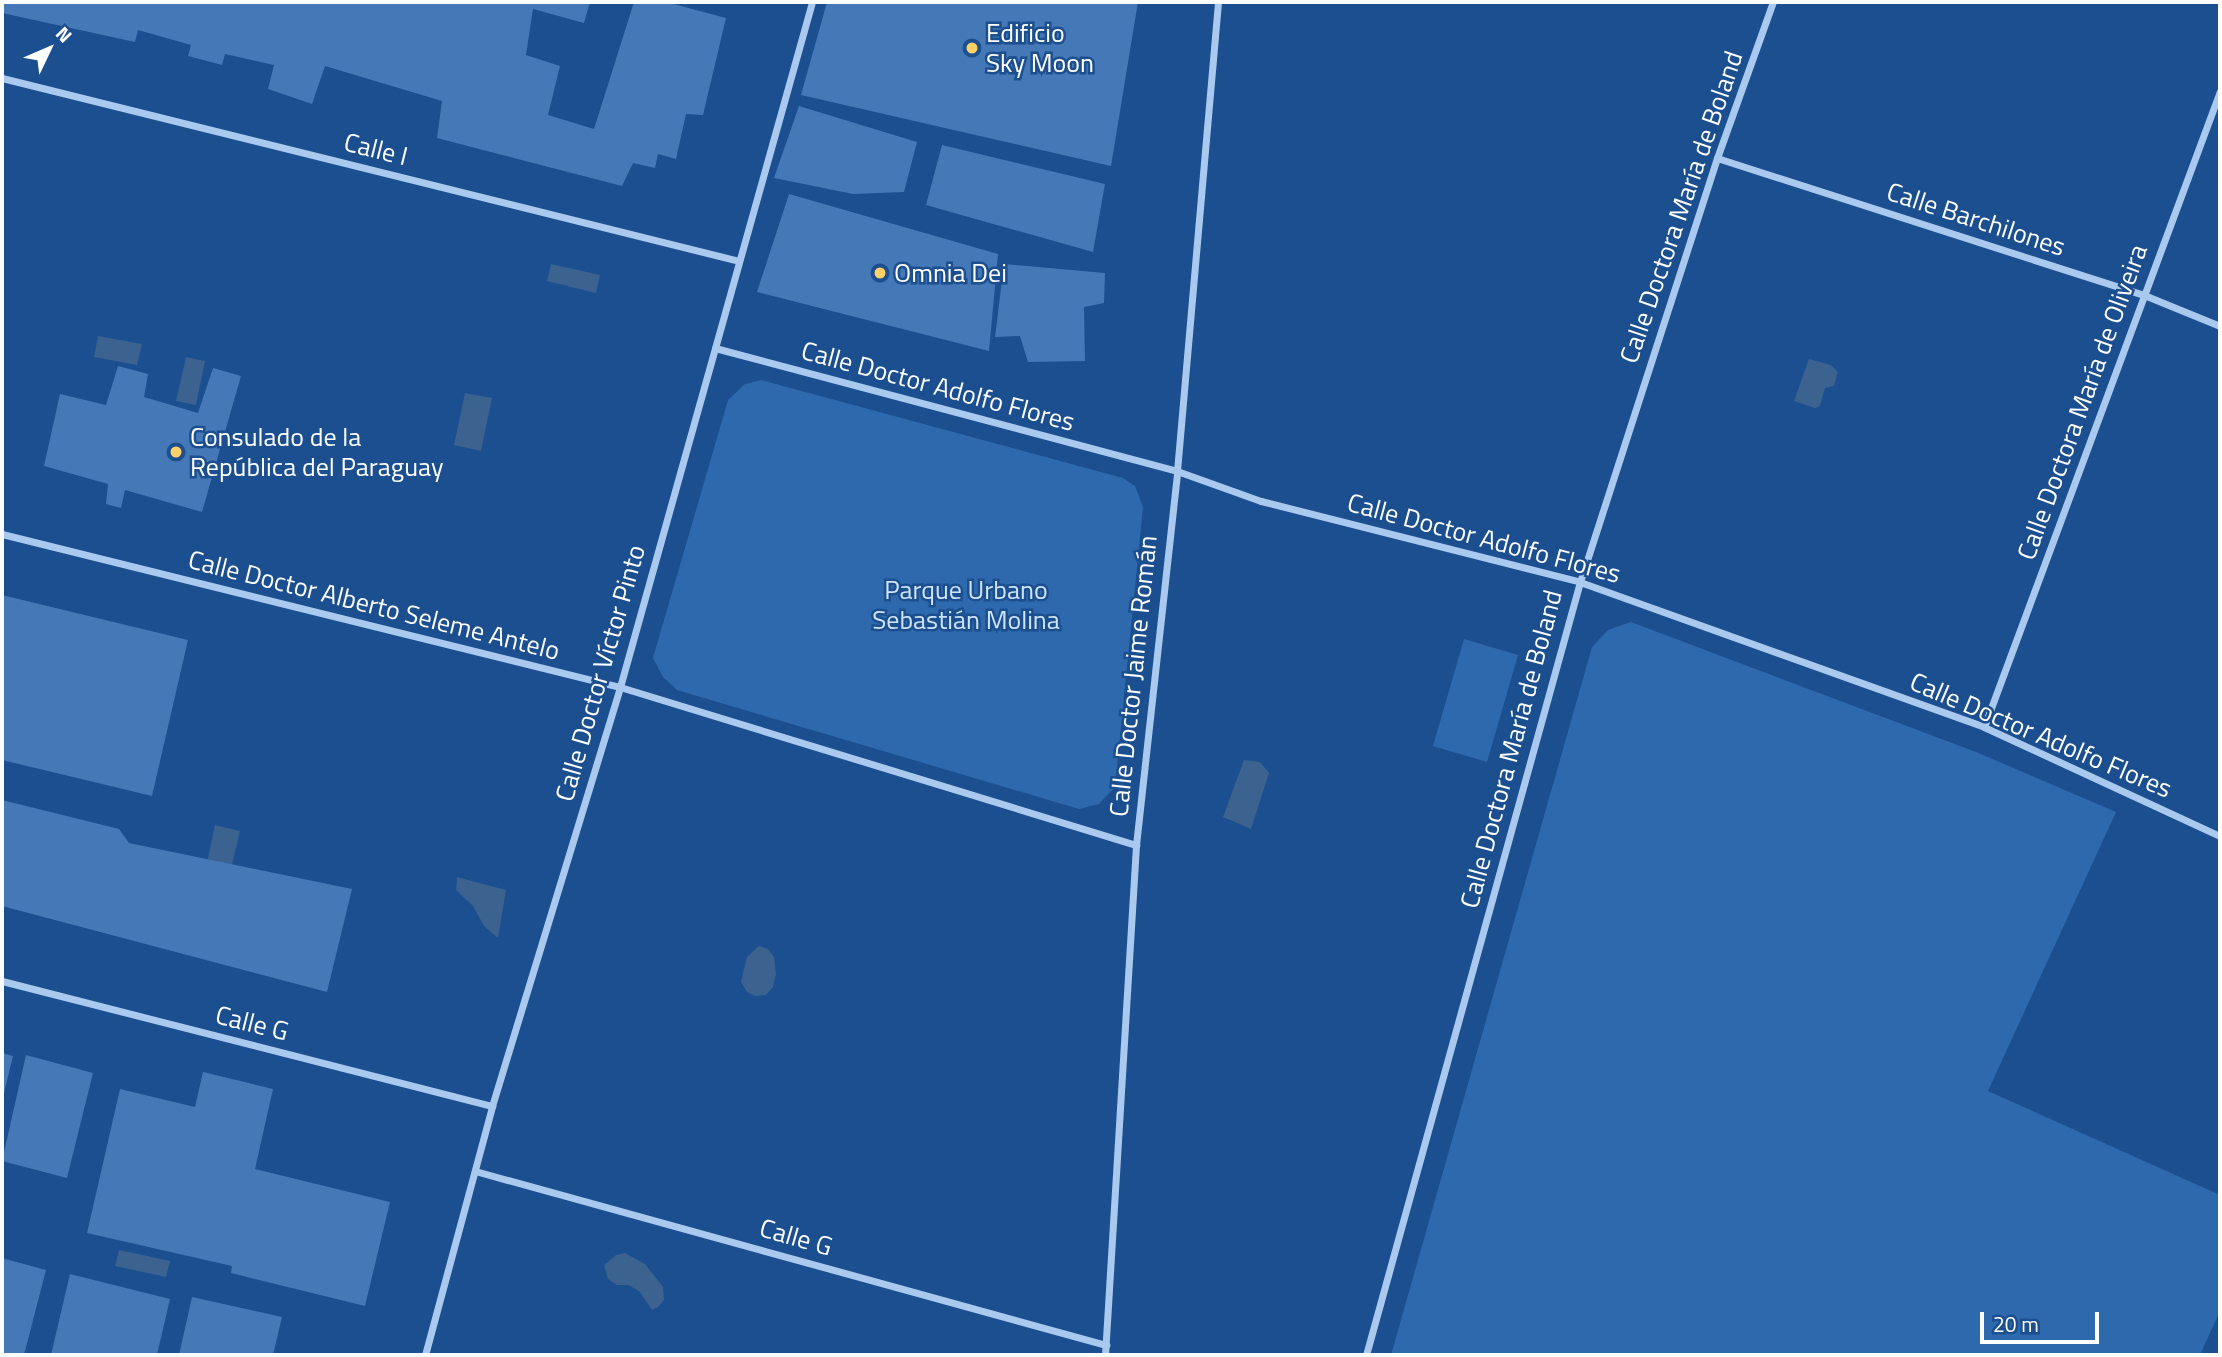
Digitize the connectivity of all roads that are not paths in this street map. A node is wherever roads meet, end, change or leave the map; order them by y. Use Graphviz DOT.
graph roads {
  1 [pos="812,2"];
  2 [pos="1218,2"];
  3 [pos="1773,2"];
  4 [pos="2,78"];
  5 [pos="2220,91"];
  6 [pos="1717,158"];
  7 [pos="739,261"];
  8 [pos="2144,295"];
  9 [pos="2220,326"];
  10 [pos="715,348"];
  11 [pos="1177,471"];
  12 [pos="2,534"];
  13 [pos="1580,582"];
  14 [pos="620,687"];
  15 [pos="1983,727"];
  16 [pos="2220,836"];
  17 [pos="1136,845"];
  18 [pos="2,981"];
  19 [pos="492,1106"];
  20 [pos="475,1171"];
  21 [pos="1106,1345"];
  22 [pos="425,1355"];
  23 [pos="1105,1355"];
  24 [pos="1366,1355"];
  1 -- 7 [label="street, Calle Doctor Víctor Pinto"];
  2 -- 11 [label="street, Calle Doctor Jaime Román"];
  3 -- 6 [label="street, Calle Doctora María de Boland"];
  4 -- 7 [label="street, Calle I"];
  5 -- 8 [label="street, Calle Doctora María de Oliveira"];
  6 -- 8 [label="street, Calle Barchilones"];
  6 -- 13 [label="street, Calle Doctora María de Boland"];
  7 -- 10 [label="street, Calle Doctor Víctor Pinto"];
  8 -- 9 [label="street, Calle Barchilones"];
  8 -- 15 [label="street, Calle Doctora María de Oliveira"];
  10 -- 11 [label="street, Calle Doctor Adolfo Flores"];
  10 -- 14 [label="street, Calle Doctor Víctor Pinto"];
  11 -- 13 [label="street, Calle Doctor Adolfo Flores"];
  11 -- 17 [label="street, Calle Doctor Jaime Román"];
  12 -- 14 [label="street, Calle Doctor Alberto Seleme Antelo"];
  13 -- 15 [label="street, Calle Doctor Adolfo Flores"];
  13 -- 24 [label="street, Calle Doctora María de Boland"];
  14 -- 17 [label="street, Calle Doctor Alberto Seleme Antelo"];
  14 -- 19 [label="street, Calle Doctor Víctor Pinto"];
  15 -- 16 [label="street, Calle Doctor Adolfo Flores"];
  17 -- 21 [label="street, Calle Doctor Jaime Román"];
  18 -- 19 [label="street, Calle G"];
  19 -- 20 [label="street, Calle Doctor Víctor Pinto"];
  20 -- 21 [label="street, Calle G"];
  20 -- 22 [label="street, Calle Doctor Víctor Pinto"];
  21 -- 23 [label="street, Calle Doctor Jaime Román"];
}
